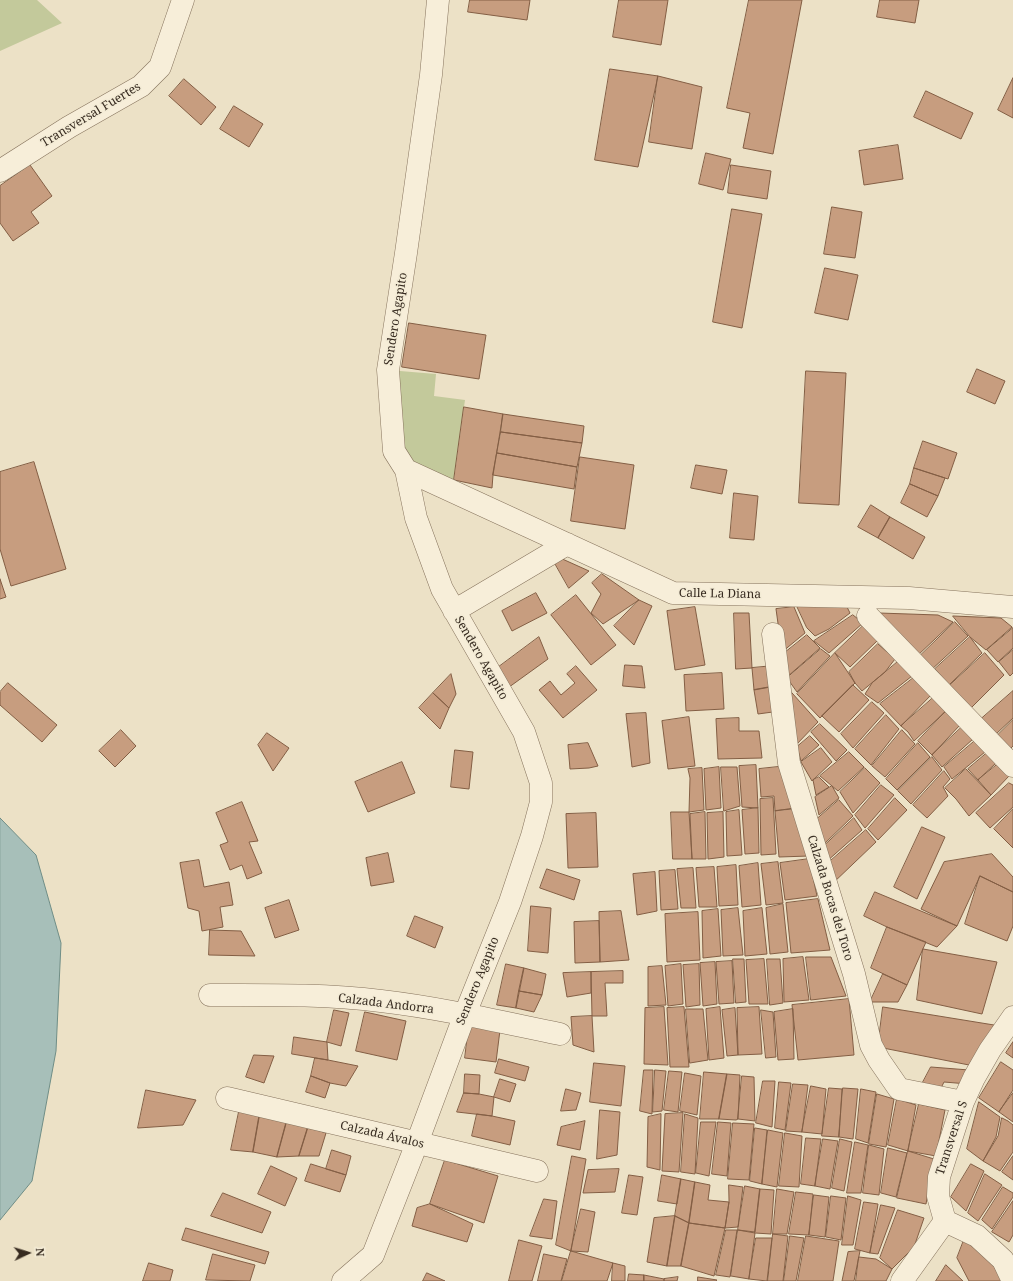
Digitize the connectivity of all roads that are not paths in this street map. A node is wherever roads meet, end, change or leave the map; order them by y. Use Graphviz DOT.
graph roads {
  1 [pos="183,0"];
  2 [pos="438,0"];
  3 [pos="0,171"];
  4 [pos="406,470"];
  5 [pos="567,544"];
  6 [pos="1013,606"];
  7 [pos="454,611"];
  8 [pos="868,616"];
  9 [pos="773,634"];
  10 [pos="1013,766"];
  11 [pos="210,996"];
  12 [pos="465,1014"];
  13 [pos="1013,1017"];
  14 [pos="560,1034"];
  15 [pos="227,1098"];
  16 [pos="963,1102"];
  17 [pos="417,1143"];
  18 [pos="537,1171"];
  19 [pos="945,1221"];
  20 [pos="343,1281"];
  21 [pos="902,1281"];
  22 [pos="1013,1281"];
  1 -- 3 [label="street, Transversal Fuertes"];
  2 -- 4 [label="street, Sendero Agapito"];
  4 -- 5 [label="street, Calle La Diana"];
  4 -- 7 [label="street, Sendero Agapito"];
  5 -- 6 [label="street, Calle La Diana"];
  5 -- 7 [label="street"];
  7 -- 12 [label="street, Sendero Agapito"];
  8 -- 10 [label="street"];
  9 -- 16 [label="street, Calzada Bocas del Toro"];
  11 -- 12 [label="street, Calzada Andorra"];
  12 -- 14 [label="street, Calzada Andorra"];
  12 -- 17 [label="street, Sendero Agapito"];
  13 -- 16 [label="street, Transversal S"];
  15 -- 17 [label="street, Calzada Ávalos"];
  16 -- 19 [label="street, Transversal S"];
  17 -- 18 [label="street, Calzada Ávalos"];
  17 -- 20 [label="street, Sendero Agapito"];
  19 -- 21 [label="street"];
  19 -- 22 [label="street"];
}
